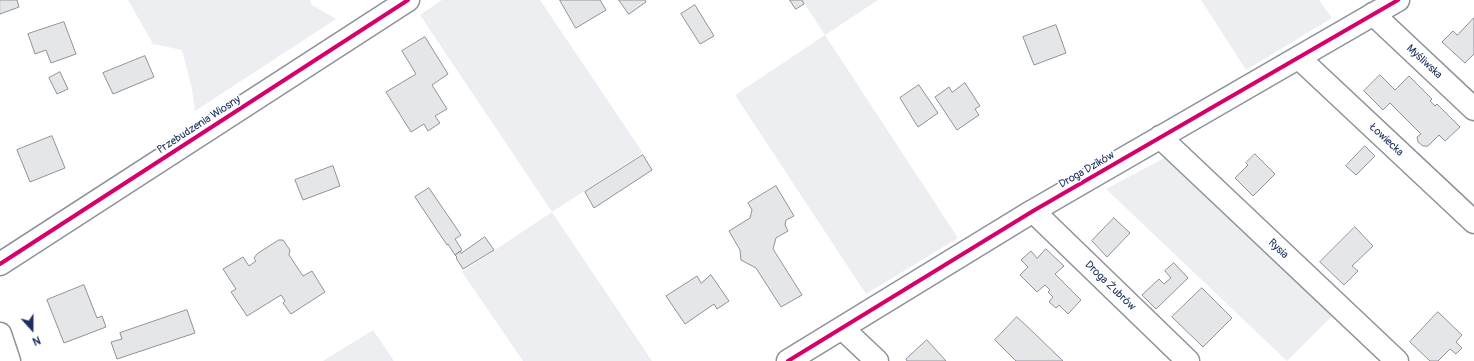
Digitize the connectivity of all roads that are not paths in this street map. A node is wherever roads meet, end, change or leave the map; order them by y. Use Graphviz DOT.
graph roads {
  1 [pos="408,0"];
  2 [pos="1398,0"];
  3 [pos="1373,14"];
  4 [pos="1299,58"];
  5 [pos="1474,109"];
  6 [pos="1160,137"];
  7 [pos="1033,211"];
  8 [pos="1474,222"];
  9 [pos="0,264"];
  10 [pos="842,328"];
  11 [pos="0,334"];
  12 [pos="9,361"];
  13 [pos="788,361"];
  14 [pos="877,361"];
  15 [pos="1188,361"];
  16 [pos="1397,361"];
  1 -- 9 [label="street, Przebudzenia Wiosny"];
  2 -- 3 [label="street, Droga Dzików"];
  3 -- 4 [label="street, Droga Dzików"];
  3 -- 5 [label="street, Myśliwska"];
  4 -- 6 [label="street, Droga Dzików"];
  4 -- 8 [label="street, Łowiecka"];
  6 -- 7 [label="street, Droga Dzików"];
  6 -- 16 [label="street, Rysia"];
  7 -- 10 [label="street, Droga Dzików"];
  7 -- 15 [label="street, Droga Żubrów"];
  10 -- 13 [label="street, Droga Dzików"];
  10 -- 14 [label="street"];
  11 -- 12 [label="street"];
}
